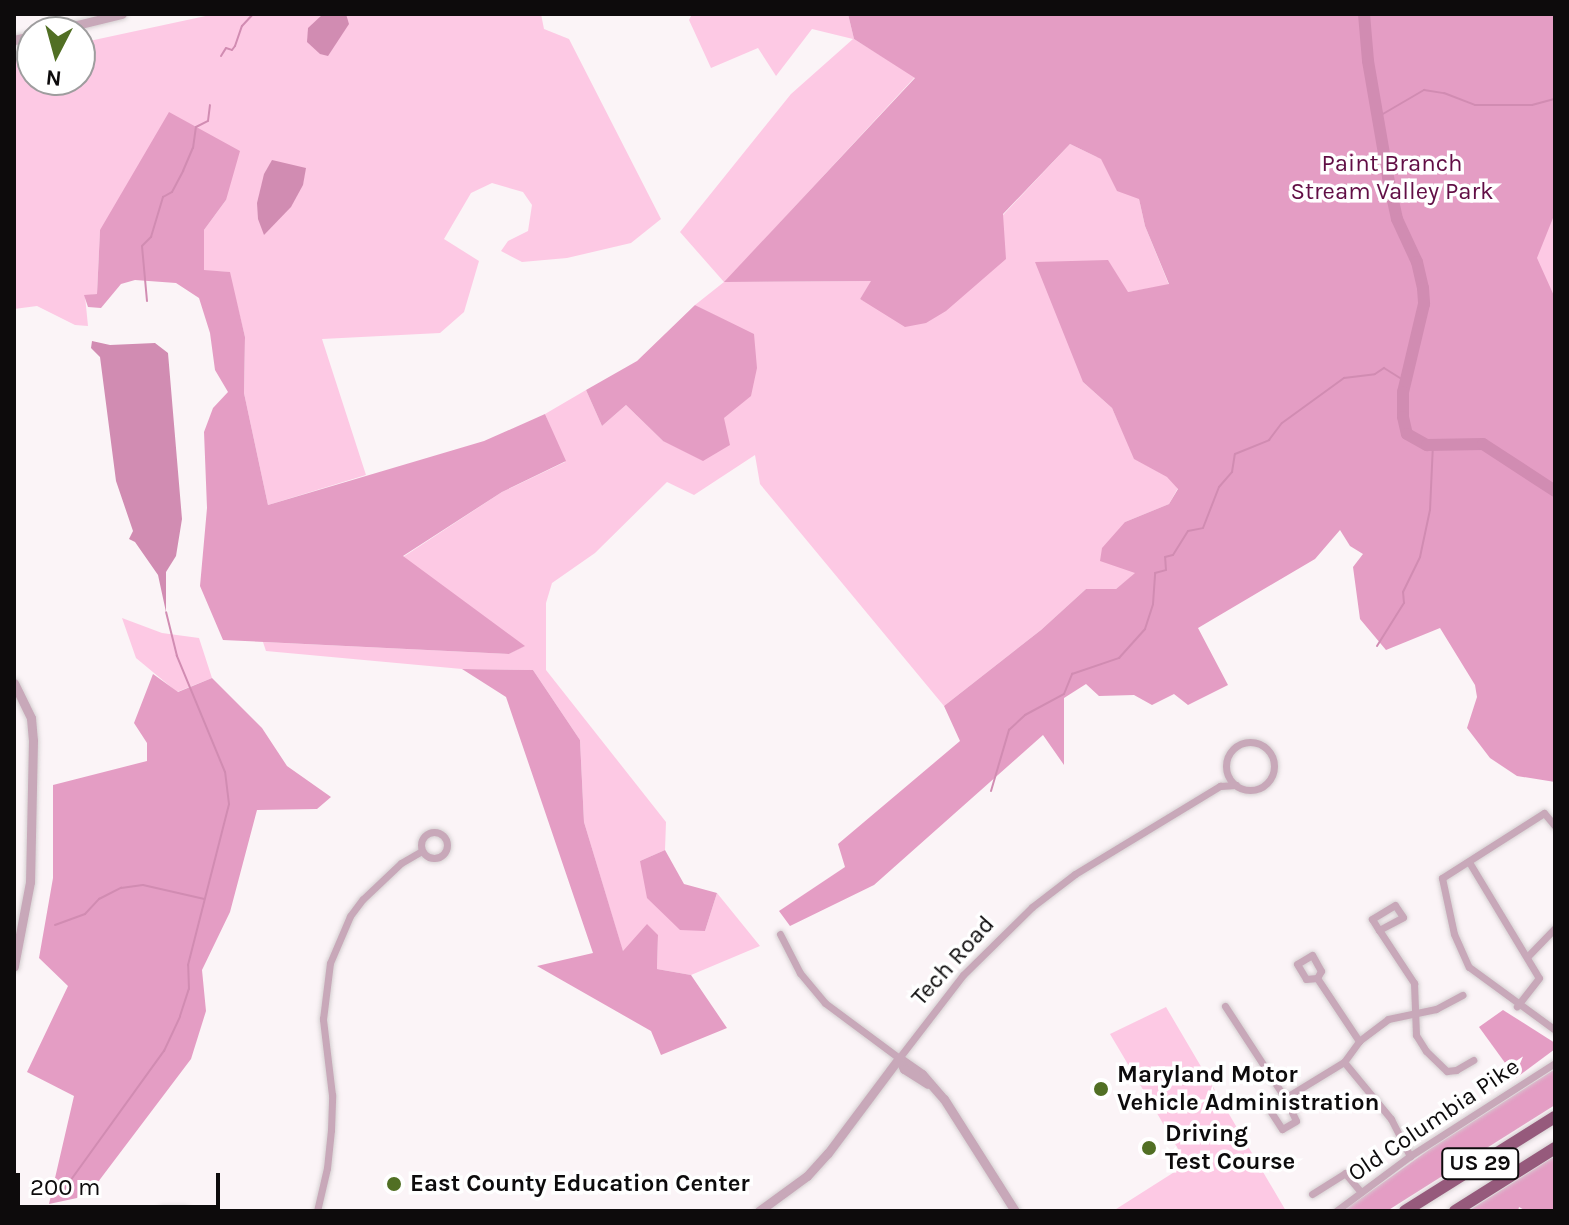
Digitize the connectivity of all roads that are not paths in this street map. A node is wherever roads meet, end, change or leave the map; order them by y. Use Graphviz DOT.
graph roads {
  1 [pos="122,14"];
  2 [pos="96,20"];
  3 [pos="14,683"];
  4 [pos="1227,770"];
  5 [pos="1236,785"];
  6 [pos="1220,786"];
  7 [pos="1555,826"];
  8 [pos="422,851"];
  9 [pos="1469,862"];
  10 [pos="1555,928"];
  11 [pos="1379,930"];
  12 [pos="780,934"];
  13 [pos="1527,957"];
  14 [pos="14,966"];
  15 [pos="1317,978"];
  16 [pos="1462,995"];
  17 [pos="1225,1006"];
  18 [pos="1517,1006"];
  19 [pos="1416,1014"];
  20 [pos="1555,1030"];
  21 [pos="1359,1041"];
  22 [pos="899,1058"];
  23 [pos="1473,1060"];
  24 [pos="1344,1062"];
  25 [pos="1555,1063"];
  26 [pos="1555,1117"];
  27 [pos="1555,1148"];
  28 [pos="1410,1156"];
  29 [pos="1361,1192"];
  30 [pos="1312,1194"];
  31 [pos="162,1211"];
  32 [pos="185,1211"];
  33 [pos="317,1211"];
  34 [pos="759,1211"];
  35 [pos="1015,1211"];
  36 [pos="1336,1211"];
  37 [pos="1405,1211"];
  38 [pos="1455,1211"];
  1 -- 2 [label="street"];
  3 -- 14 [label="street"];
  4 -- 5 [label="street"];
  4 -- 5 [label="street, Tech Road"];
  4 -- 6 [label="street, Tech Road"];
  5 -- 6 [label="street, Tech Road"];
  6 -- 22 [label="street, Tech Road"];
  7 -- 9 [label="street"];
  8 -- 33 [label="street"];
  9 -- 13 [label="street"];
  9 -- 18 [label="street"];
  10 -- 13 [label="street"];
  11 -- 19 [label="street"];
  12 -- 22 [label="street"];
  13 -- 18 [label="street"];
  15 -- 21 [label="street"];
  16 -- 19 [label="street"];
  17 -- 24 [label="street"];
  18 -- 20 [label="street"];
  19 -- 21 [label="street"];
  19 -- 23 [label="street"];
  21 -- 24 [label="street"];
  22 -- 34 [label="street, Tech Road"];
  22 -- 35 [label="street"];
  24 -- 28 [label="street"];
  25 -- 28 [label="street, Old Columbia Pike"];
  26 -- 37 [label="highway, US 29"];
  27 -- 38 [label="highway, US 29"];
  28 -- 29 [label="street, Old Columbia Pike"];
  29 -- 30 [label="street"];
  29 -- 36 [label="street, Old Columbia Pike"];
  31 -- 32 [label="street"];
}
